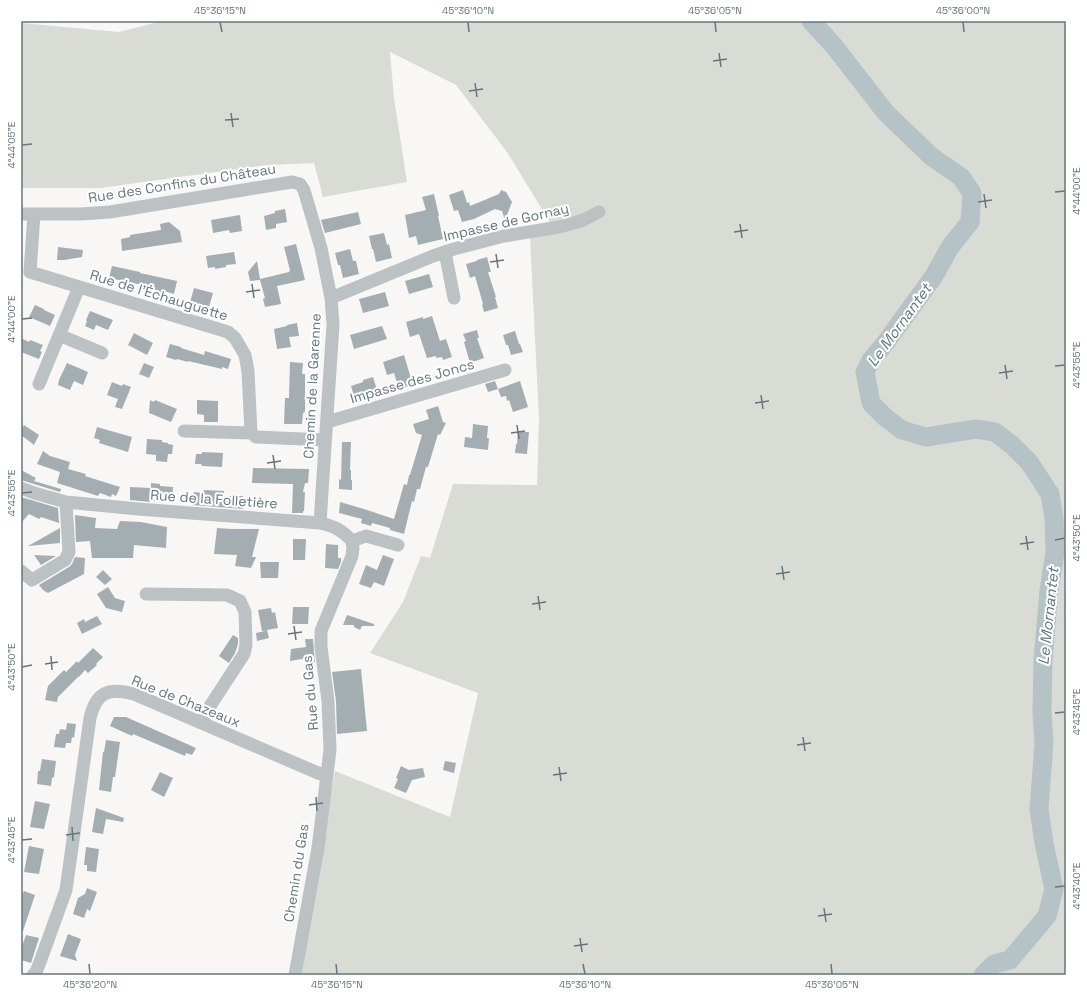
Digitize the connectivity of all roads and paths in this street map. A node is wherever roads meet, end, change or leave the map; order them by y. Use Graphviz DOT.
graph roads {
  1 [pos="300,184"];
  2 [pos="599,212"];
  3 [pos="28,214"];
  4 [pos="445,252"];
  5 [pos="25,272"];
  6 [pos="79,287"];
  7 [pos="331,298"];
  8 [pos="454,298"];
  9 [pos="59,335"];
  10 [pos="102,353"];
  11 [pos="505,370"];
  12 [pos="39,384"];
  13 [pos="327,422"];
  14 [pos="184,431"];
  15 [pos="251,433"];
  16 [pos="325,440"];
  17 [pos="21,488"];
  18 [pos="66,502"];
  19 [pos="320,523"];
  20 [pos="352,541"];
  21 [pos="398,545"];
  22 [pos="21,571"];
  23 [pos="146,594"];
  24 [pos="201,723"];
  25 [pos="327,776"];
  26 [pos="33,975"];
  27 [pos="295,975"];
  1 -- 3 [label="street, Rue des Confins du Château"];
  1 -- 7 [label="street, Chemin de la Garenne"];
  2 -- 4 [label="street, Impasse de Gornay"];
  3 -- 5 [label="street, Rue de l'Échauguette"];
  4 -- 7 [label="street, Impasse de Gornay"];
  4 -- 8 [label="street"];
  5 -- 6 [label="street, Rue de l'Échauguette"];
  6 -- 9 [label="street"];
  6 -- 15 [label="street, Rue de l'Échauguette"];
  7 -- 13 [label="street, Chemin de la Garenne"];
  9 -- 10 [label="street"];
  9 -- 12 [label="street"];
  11 -- 13 [label="street, Impasse des Joncs"];
  13 -- 16 [label="street, Chemin de la Garenne"];
  14 -- 15 [label="street"];
  15 -- 16 [label="street"];
  16 -- 19 [label="street, Chemin de la Garenne"];
  17 -- 18 [label="street, Rue de la Folletière"];
  18 -- 19 [label="street, Rue de la Folletière"];
  18 -- 22 [label="street"];
  19 -- 20 [label="street, Rue de la Folletière"];
  20 -- 21 [label="street"];
  20 -- 25 [label="street, Rue du Gas"];
  23 -- 24 [label="street"];
  24 -- 25 [label="street, Rue de Chazeaux"];
  24 -- 26 [label="street, Rue de Chazeaux"];
  25 -- 27 [label="street, Chemin du Gas"];
}
